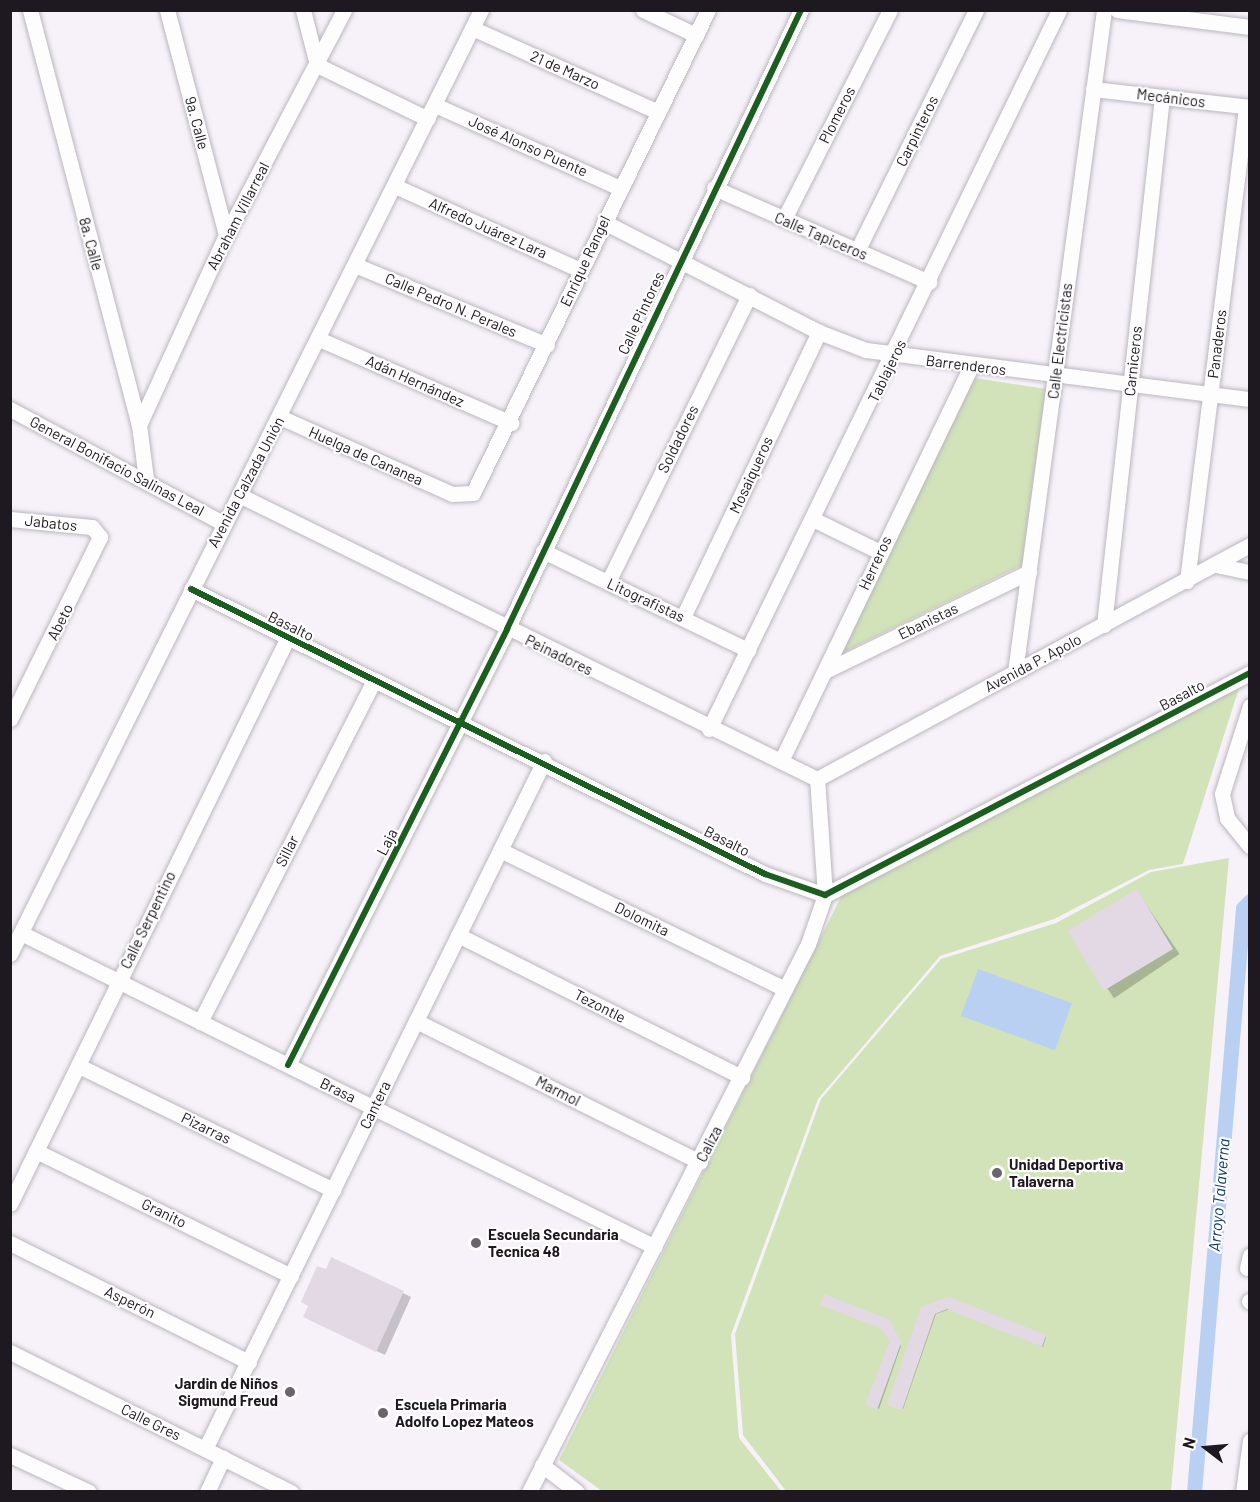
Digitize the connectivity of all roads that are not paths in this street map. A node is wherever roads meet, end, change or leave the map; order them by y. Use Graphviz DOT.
graph roads {
  1 [pos="30,10"];
  2 [pos="167,10"];
  3 [pos="303,10"];
  4 [pos="344,10"];
  5 [pos="481,10"];
  6 [pos="643,10"];
  7 [pos="708,10"];
  8 [pos="801,10"];
  9 [pos="890,10"];
  10 [pos="976,10"];
  11 [pos="1059,10"];
  12 [pos="1104,10"];
  13 [pos="1118,10"];
  14 [pos="1176,14"];
  15 [pos="1250,27"];
  16 [pos="472,28"];
  17 [pos="696,35"];
  18 [pos="317,65"];
  19 [pos="1093,89"];
  20 [pos="1162,97"];
  21 [pos="435,105"];
  22 [pos="1248,107"];
  23 [pos="658,112"];
  24 [pos="428,119"];
  25 [pos="395,186"];
  26 [pos="620,188"];
  27 [pos="714,188"];
  28 [pos="784,219"];
  29 [pos="604,222"];
  30 [pos="226,235"];
  31 [pos="857,251"];
  32 [pos="680,259"];
  33 [pos="355,265"];
  34 [pos="580,270"];
  35 [pos="930,282"];
  36 [pos="748,295"];
  37 [pos="819,332"];
  38 [pos="319,339"];
  39 [pos="547,345"];
  40 [pos="894,357"];
  41 [pos="972,365"];
  42 [pos="1056,375"];
  43 [pos="1130,385"];
  44 [pos="1211,394"];
  45 [pos="1250,399"];
  46 [pos="10,409"];
  47 [pos="280,417"];
  48 [pos="511,423"];
  49 [pos="139,425"];
  50 [pos="146,479"];
  51 [pos="452,494"];
  52 [pos="239,495"];
  53 [pos="10,519"];
  54 [pos="813,519"];
  55 [pos="223,523"];
  56 [pos="92,527"];
  57 [pos="1250,545"];
  58 [pos="543,551"];
  59 [pos="880,552"];
  60 [pos="1216,565"];
  61 [pos="1029,572"];
  62 [pos="1250,572"];
  63 [pos="1187,581"];
  64 [pos="608,582"];
  65 [pos="191,589"];
  66 [pos="684,617"];
  67 [pos="1104,625"];
  68 [pos="507,629"];
  69 [pos="288,637"];
  70 [pos="748,650"];
  71 [pos="827,670"];
  72 [pos="1015,672"];
  73 [pos="1250,673"];
  74 [pos="374,680"];
  75 [pos="1250,706"];
  76 [pos="10,719"];
  77 [pos="460,723"];
  78 [pos="709,729"];
  79 [pos="544,761"];
  80 [pos="781,761"];
  81 [pos="817,779"];
  82 [pos="1249,846"];
  83 [pos="500,850"];
  84 [pos="825,895"];
  85 [pos="21,933"];
  86 [pos="458,935"];
  87 [pos="10,954"];
  88 [pos="117,981"];
  89 [pos="785,989"];
  90 [pos="416,1021"];
  91 [pos="200,1022"];
  92 [pos="288,1065"];
  93 [pos="79,1066"];
  94 [pos="742,1077"];
  95 [pos="374,1108"];
  96 [pos="36,1151"];
  97 [pos="700,1162"];
  98 [pos="333,1190"];
  99 [pos="10,1204"];
  100 [pos="10,1243"];
  101 [pos="655,1247"];
  102 [pos="291,1276"];
  103 [pos="10,1352"];
  104 [pos="249,1362"];
  105 [pos="1250,1440"];
  106 [pos="205,1449"];
  107 [pos="10,1455"];
  108 [pos="224,1457"];
  109 [pos="542,1465"];
  110 [pos="1248,1474"];
  111 [pos="89,1491"];
  112 [pos="207,1491"];
  113 [pos="291,1491"];
  114 [pos="529,1491"];
  115 [pos="577,1491"];
  116 [pos="1243,1491"];
  1 -- 49 [label="street, 8a. Calle"];
  2 -- 30 [label="street, 9a. Calle"];
  3 -- 18 [label="street"];
  4 -- 18 [label="street, Abraham Villarreal"];
  5 -- 16 [label="street, Avenida Calzada Unión"];
  6 -- 17 [label="street"];
  7 -- 17 [label="street, Enrique Rangel"];
  8 -- 27 [label="street, Calle Pintores"];
  9 -- 28 [label="street, Plomeros"];
  10 -- 31 [label="street, Carpinteros"];
  11 -- 35 [label="street, Tablajeros"];
  12 -- 19 [label="street, Calle Electricistas"];
  13 -- 14 [label="street"];
  14 -- 15 [label="street"];
  16 -- 21 [label="street, Avenida Calzada Unión"];
  16 -- 23 [label="street, 21 de Marzo"];
  17 -- 23 [label="street, Enrique Rangel"];
  18 -- 24 [label="street"];
  18 -- 30 [label="street, Abraham Villarreal"];
  19 -- 20 [label="street, Mecánicos"];
  19 -- 42 [label="street, Calle Electricistas"];
  20 -- 22 [label="street, Mecánicos"];
  20 -- 43 [label="street, Carniceros"];
  21 -- 24 [label="street, Avenida Calzada Unión"];
  21 -- 26 [label="street, José Alonso Puente"];
  22 -- 44 [label="street, Panaderos"];
  23 -- 26 [label="street, Enrique Rangel"];
  24 -- 25 [label="street, Avenida Calzada Unión"];
  25 -- 33 [label="street, Avenida Calzada Unión"];
  25 -- 34 [label="street, Alfredo Juárez Lara"];
  26 -- 29 [label="street, Enrique Rangel"];
  27 -- 28 [label="street, Calle Tapiceros"];
  27 -- 32 [label="street, Calle Pintores"];
  28 -- 31 [label="street, Calle Tapiceros"];
  29 -- 32 [label="street, Barrenderos"];
  29 -- 34 [label="street, Enrique Rangel"];
  30 -- 49 [label="street, Abraham Villarreal"];
  31 -- 35 [label="street, Calle Tapiceros"];
  32 -- 36 [label="street, Barrenderos"];
  32 -- 58 [label="street, Calle Pintores"];
  33 -- 38 [label="street, Avenida Calzada Unión"];
  33 -- 39 [label="street, Calle Pedro N. Perales"];
  34 -- 39 [label="street, Enrique Rangel"];
  35 -- 40 [label="street, Tablajeros"];
  36 -- 37 [label="street, Barrenderos"];
  36 -- 64 [label="street, Soldadores"];
  37 -- 40 [label="street, Barrenderos"];
  37 -- 66 [label="street, Mosaiqueros"];
  38 -- 47 [label="street, Avenida Calzada Unión"];
  38 -- 48 [label="street, Adán Hernández"];
  39 -- 48 [label="street, Enrique Rangel"];
  40 -- 41 [label="street, Barrenderos"];
  40 -- 54 [label="street, Tablajeros"];
  41 -- 42 [label="street, Barrenderos"];
  41 -- 59 [label="street, Herreros"];
  42 -- 43 [label="street, Barrenderos"];
  42 -- 61 [label="street, Calle Electricistas"];
  43 -- 44 [label="street, Barrenderos"];
  43 -- 67 [label="street, Carniceros"];
  44 -- 45 [label="street, Barrenderos"];
  44 -- 63 [label="street, Panaderos"];
  46 -- 50 [label="street, General Bonifacio Salinas Leal"];
  47 -- 51 [label="street, Huelga de Cananea"];
  47 -- 52 [label="street, Avenida Calzada Unión"];
  48 -- 51 [label="street, Enrique Rangel"];
  49 -- 50 [label="street, 8a. Calle"];
  50 -- 55 [label="street, General Bonifacio Salinas Leal"];
  52 -- 55 [label="street, Avenida Calzada Unión"];
  52 -- 68 [label="street, Peinadores"];
  53 -- 56 [label="street, Jabatos"];
  54 -- 59 [label="street"];
  54 -- 70 [label="street, Tablajeros"];
  55 -- 65 [label="street, Avenida Calzada Unión"];
  56 -- 76 [label="street, Abeto"];
  57 -- 60 [label="street, Avenida P. Apolo"];
  58 -- 64 [label="street, Litografistas"];
  58 -- 68 [label="street, Calle Pintores"];
  59 -- 71 [label="street, Herreros"];
  60 -- 62 [label="street"];
  60 -- 63 [label="street, Avenida P. Apolo"];
  61 -- 71 [label="street, Ebanistas"];
  61 -- 72 [label="street, Calle Electricistas"];
  63 -- 67 [label="street, Avenida P. Apolo"];
  64 -- 66 [label="street, Litografistas"];
  65 -- 69 [label="street, Basalto"];
  65 -- 85 [label="street, Avenida Calzada Unión"];
  66 -- 70 [label="street, Litografistas"];
  67 -- 72 [label="street, Avenida P. Apolo"];
  68 -- 77 [label="street, Laja"];
  68 -- 78 [label="street, Peinadores"];
  69 -- 74 [label="street, Basalto"];
  69 -- 88 [label="street, Calle Serpentino"];
  70 -- 78 [label="street, Tablajeros"];
  71 -- 80 [label="street, Herreros"];
  72 -- 81 [label="street, Avenida P. Apolo"];
  73 -- 84 [label="street, Basalto"];
  74 -- 77 [label="street, Basalto"];
  74 -- 91 [label="street, Sillar"];
  75 -- 82 [label="street"];
  77 -- 79 [label="street, Basalto"];
  77 -- 92 [label="street, Laja"];
  78 -- 80 [label="street, Peinadores"];
  79 -- 83 [label="street, Cantera"];
  79 -- 84 [label="street, Basalto"];
  80 -- 81 [label="street, Peinadores"];
  81 -- 84 [label="street, Caliza"];
  83 -- 86 [label="street, Cantera"];
  83 -- 89 [label="street, Dolomita"];
  84 -- 89 [label="street, Caliza"];
  85 -- 87 [label="street, Avenida Calzada Unión"];
  85 -- 88 [label="street, Brasa"];
  86 -- 90 [label="street, Cantera"];
  86 -- 94 [label="street, Tezontle"];
  88 -- 91 [label="street, Brasa"];
  88 -- 93 [label="street, Calle Serpentino"];
  89 -- 94 [label="street, Caliza"];
  90 -- 95 [label="street, Cantera"];
  90 -- 97 [label="street, Marmol"];
  91 -- 92 [label="street, Brasa"];
  92 -- 95 [label="street, Brasa"];
  93 -- 96 [label="street, Calle Serpentino"];
  93 -- 98 [label="street, Pizarras"];
  94 -- 97 [label="street, Caliza"];
  95 -- 98 [label="street, Cantera"];
  95 -- 101 [label="street, Brasa"];
  96 -- 99 [label="street, Calle Serpentino"];
  96 -- 102 [label="street, Granito"];
  97 -- 101 [label="street, Caliza"];
  98 -- 102 [label="street, Cantera"];
  100 -- 104 [label="street, Asperón"];
  101 -- 109 [label="street, Caliza"];
  102 -- 104 [label="street, Cantera"];
  103 -- 106 [label="street, Calle Gres"];
  104 -- 106 [label="street, Cantera"];
  105 -- 110 [label="street"];
  106 -- 108 [label="street, Calle Gres"];
  107 -- 111 [label="street"];
  108 -- 112 [label="street"];
  108 -- 113 [label="street, Calle Gres"];
  109 -- 114 [label="street, Caliza"];
  109 -- 115 [label="street"];
  110 -- 116 [label="street"];
}
